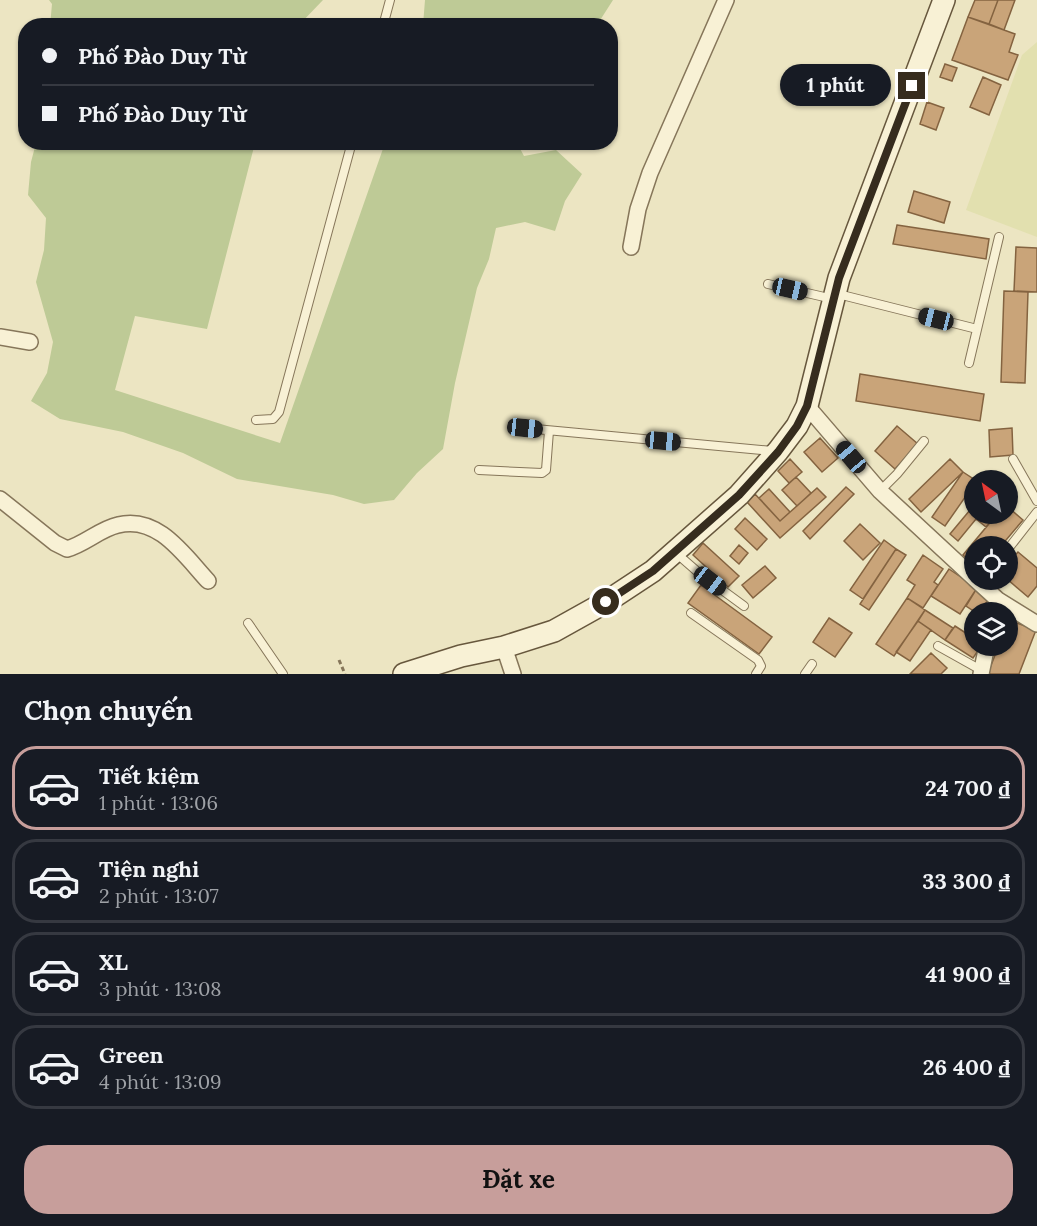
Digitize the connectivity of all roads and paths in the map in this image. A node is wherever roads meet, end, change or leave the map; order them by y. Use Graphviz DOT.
graph roads {
  1 [pos="390,0"];
  2 [pos="726,0"];
  3 [pos="944,0"];
  4 [pos="385,18"];
  5 [pos="350,150"];
  6 [pos="999,237"];
  7 [pos="631,247"];
  8 [pos="768,284"];
  9 [pos="835,297"];
  10 [pos="977,329"];
  11 [pos="0,337"];
  12 [pos="30,342"];
  13 [pos="969,363"];
  14 [pos="807,406"];
  15 [pos="256,420"];
  16 [pos="525,428"];
  17 [pos="549,431"];
  18 [pos="924,441"];
  19 [pos="778,452"];
  20 [pos="1013,459"];
  21 [pos="479,470"];
  22 [pos="880,491"];
  23 [pos="0,499"];
  24 [pos="1037,501"];
  25 [pos="1037,512"];
  26 [pos="1018,536"];
  27 [pos="675,552"];
  28 [pos="964,567"];
  29 [pos="208,581"];
  30 [pos="744,606"];
  31 [pos="691,613"];
  32 [pos="1018,615"];
  33 [pos="248,623"];
  34 [pos="1037,624"];
  35 [pos="938,646"];
  36 [pos="504,647"];
  37 [pos="985,656"];
  38 [pos="339,660"];
  39 [pos="812,664"];
  40 [pos="981,672"];
  41 [pos="283,674"];
  42 [pos="345,674"];
  43 [pos="404,674"];
  44 [pos="513,674"];
  45 [pos="756,674"];
  46 [pos="805,674"];
  1 -- 4 [label="lane"];
  2 -- 7 [label="street"];
  3 -- 9 [label="street"];
  5 -- 15 [label="lane"];
  6 -- 10 [label="lane"];
  8 -- 9 [label="lane"];
  9 -- 10 [label="lane"];
  9 -- 14 [label="street"];
  10 -- 13 [label="lane"];
  11 -- 12 [label="street"];
  14 -- 19 [label="street"];
  14 -- 22 [label="street"];
  16 -- 17 [label="lane"];
  17 -- 19 [label="lane"];
  17 -- 21 [label="lane"];
  18 -- 22 [label="lane"];
  19 -- 27 [label="street"];
  20 -- 24 [label="lane"];
  22 -- 28 [label="street"];
  23 -- 29 [label="street"];
  25 -- 26 [label="lane"];
  27 -- 30 [label="lane"];
  27 -- 36 [label="street"];
  31 -- 45 [label="lane"];
  32 -- 34 [label="street"];
  33 -- 41 [label="lane"];
  35 -- 40 [label="lane"];
  36 -- 43 [label="street"];
  36 -- 44 [label="street"];
  37 -- 40 [label="street"];
  38 -- 42 [label="path"];
  39 -- 46 [label="lane"];
}
